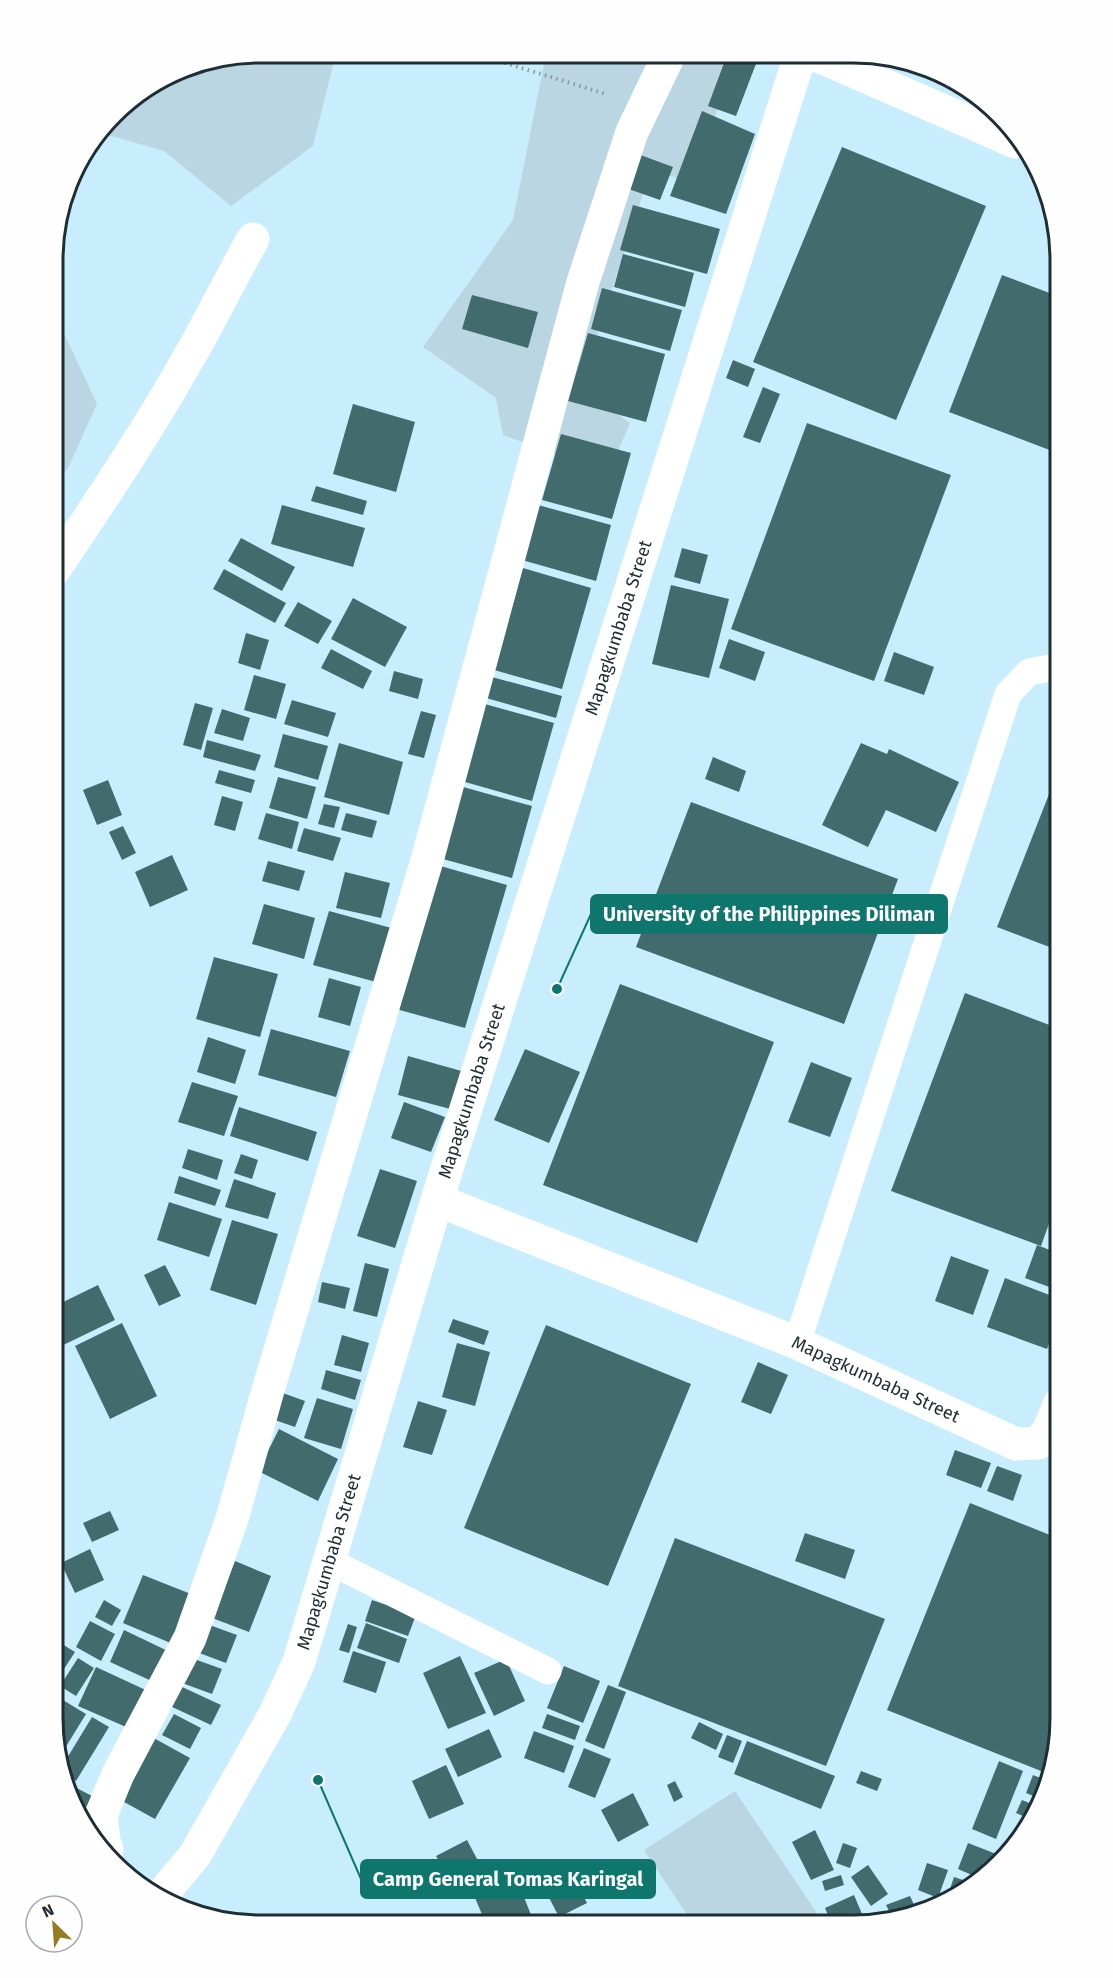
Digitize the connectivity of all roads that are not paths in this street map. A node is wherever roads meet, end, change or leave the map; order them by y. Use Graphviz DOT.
graph roads {
  1 [pos="665,63"];
  2 [pos="798,63"];
  3 [pos="834,63"];
  4 [pos="1008,139"];
  5 [pos="253,239"];
  6 [pos="63,557"];
  7 [pos="1050,668"];
  8 [pos="437,1200"];
  9 [pos="797,1343"];
  10 [pos="1050,1426"];
  11 [pos="329,1561"];
  12 [pos="548,1671"];
  13 [pos="104,1837"];
  14 [pos="165,1890"];
  1 -- 13 [label="street"];
  2 -- 8 [label="street, Mapagkumbaba Street"];
  3 -- 4 [label="street"];
  5 -- 6 [label="street"];
  7 -- 9 [label="lane"];
  8 -- 9 [label="street, Mapagkumbaba Street"];
  8 -- 11 [label="street, Mapagkumbaba Street"];
  9 -- 10 [label="street, Mapagkumbaba Street"];
  11 -- 12 [label="lane"];
  11 -- 14 [label="street, Mapagkumbaba Street"];
}
